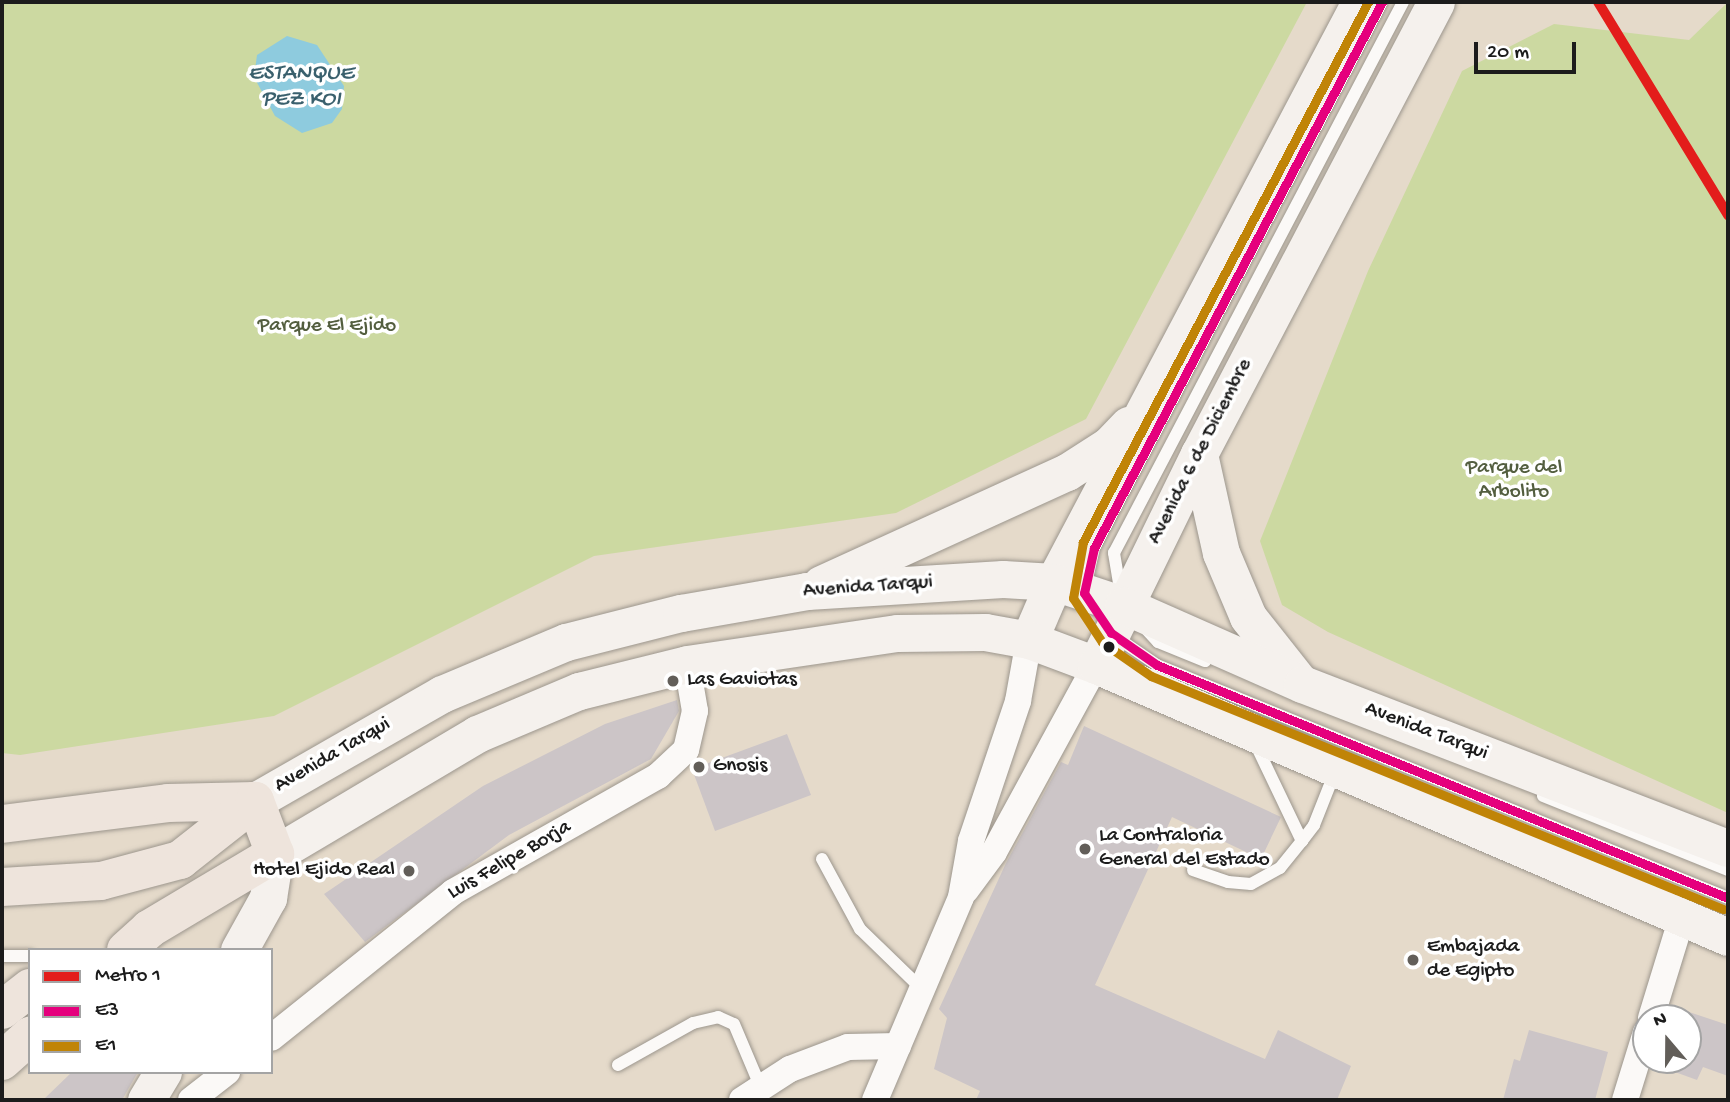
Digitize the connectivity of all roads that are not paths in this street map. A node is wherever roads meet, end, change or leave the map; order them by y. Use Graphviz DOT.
graph roads {
  1 [pos="1360,2"];
  2 [pos="1381,2"];
  3 [pos="1403,2"];
  4 [pos="1436,2"];
  5 [pos="1150,401"];
  6 [pos="1199,454"];
  7 [pos="1069,587"];
  8 [pos="807,591"];
  9 [pos="1110,634"];
  10 [pos="1029,640"];
  11 [pos="687,664"];
  12 [pos="1213,664"];
  13 [pos="1289,687"];
  14 [pos="1329,710"];
  15 [pos="1248,730"];
  16 [pos="1336,768"];
  17 [pos="1535,793"];
  18 [pos="255,801"];
  19 [pos="2,824"];
  20 [pos="1302,841"];
  21 [pos="1728,848"];
  22 [pos="275,854"];
  23 [pos="822,859"];
  24 [pos="1193,870"];
  25 [pos="1728,870"];
  26 [pos="2,887"];
  27 [pos="961,897"];
  28 [pos="1728,898"];
  29 [pos="1682,917"];
  30 [pos="1728,937"];
  31 [pos="138,939"];
  32 [pos="103,948"];
  33 [pos="240,948"];
  34 [pos="2,956"];
  35 [pos="28,956"];
  36 [pos="922,989"];
  37 [pos="28,990"];
  38 [pos="1655,1004"];
  39 [pos="2,1010"];
  40 [pos="273,1036"];
  41 [pos="28,1038"];
  42 [pos="898,1046"];
  43 [pos="2,1061"];
  44 [pos="618,1065"];
  45 [pos="162,1074"];
  46 [pos="224,1074"];
  47 [pos="1633,1074"];
  48 [pos="751,1094"];
  49 [pos="146,1100"];
  50 [pos="191,1100"];
  51 [pos="875,1100"];
  52 [pos="1625,1100"];
  1 -- 5 [label="main road, Avenida 6 de Diciembre"];
  2 -- 7 [label="lane"];
  3 -- 9 [label="lane"];
  4 -- 6 [label="main road, Avenida 6 de Diciembre"];
  5 -- 7 [label="main road, Avenida 6 de Diciembre"];
  5 -- 8 [label="main road"];
  6 -- 9 [label="main road, Avenida 6 de Diciembre"];
  6 -- 13 [label="main road"];
  7 -- 8 [label="main road, Avenida Tarqui"];
  7 -- 9 [label="main road, Avenida Tarqui"];
  7 -- 10 [label="main road, Avenida 6 de Diciembre"];
  8 -- 18 [label="main road, Avenida Tarqui"];
  9 -- 10 [label="main road, Avenida Tarqui"];
  9 -- 12 [label="lane"];
  9 -- 13 [label="main road, Avenida Tarqui"];
  9 -- 15 [label="main road, Avenida Tarqui"];
  9 -- 27 [label="street, Avenida 6 de Diciembre"];
  9 -- 28 [label="lane"];
  10 -- 11 [label="main road, Avenida Tarqui"];
  10 -- 27 [label="street, Avenida 6 de Diciembre"];
  11 -- 22 [label="main road, Avenida Tarqui"];
  11 -- 40 [label="street, Luis Felipe Borja"];
  13 -- 14 [label="lane"];
  13 -- 21 [label="main road, Avenida Tarqui"];
  15 -- 16 [label="main road, Avenida Tarqui"];
  15 -- 20 [label="lane"];
  16 -- 20 [label="lane"];
  16 -- 29 [label="main road, Avenida Tarqui"];
  17 -- 25 [label="lane"];
  18 -- 19 [label="main road, Avenida Tarqui"];
  18 -- 22 [label="main road"];
  18 -- 26 [label="main road"];
  20 -- 24 [label="lane"];
  22 -- 31 [label="main road, Avenida Tarqui"];
  22 -- 33 [label="main road"];
  23 -- 36 [label="lane"];
  27 -- 36 [label="street, Avenida 6 de Diciembre"];
  29 -- 30 [label="main road, Avenida Tarqui"];
  29 -- 38 [label="street"];
  31 -- 32 [label="main road, Avenida Tarqui"];
  34 -- 35 [label="lane"];
  36 -- 42 [label="street, Avenida 6 de Diciembre"];
  37 -- 39 [label="main road"];
  41 -- 43 [label="main road"];
  42 -- 48 [label="street"];
  42 -- 51 [label="street, Avenida 6 de Diciembre"];
  44 -- 48 [label="lane"];
  45 -- 49 [label="main road"];
  46 -- 50 [label="street"];
  47 -- 52 [label="street"];
}
